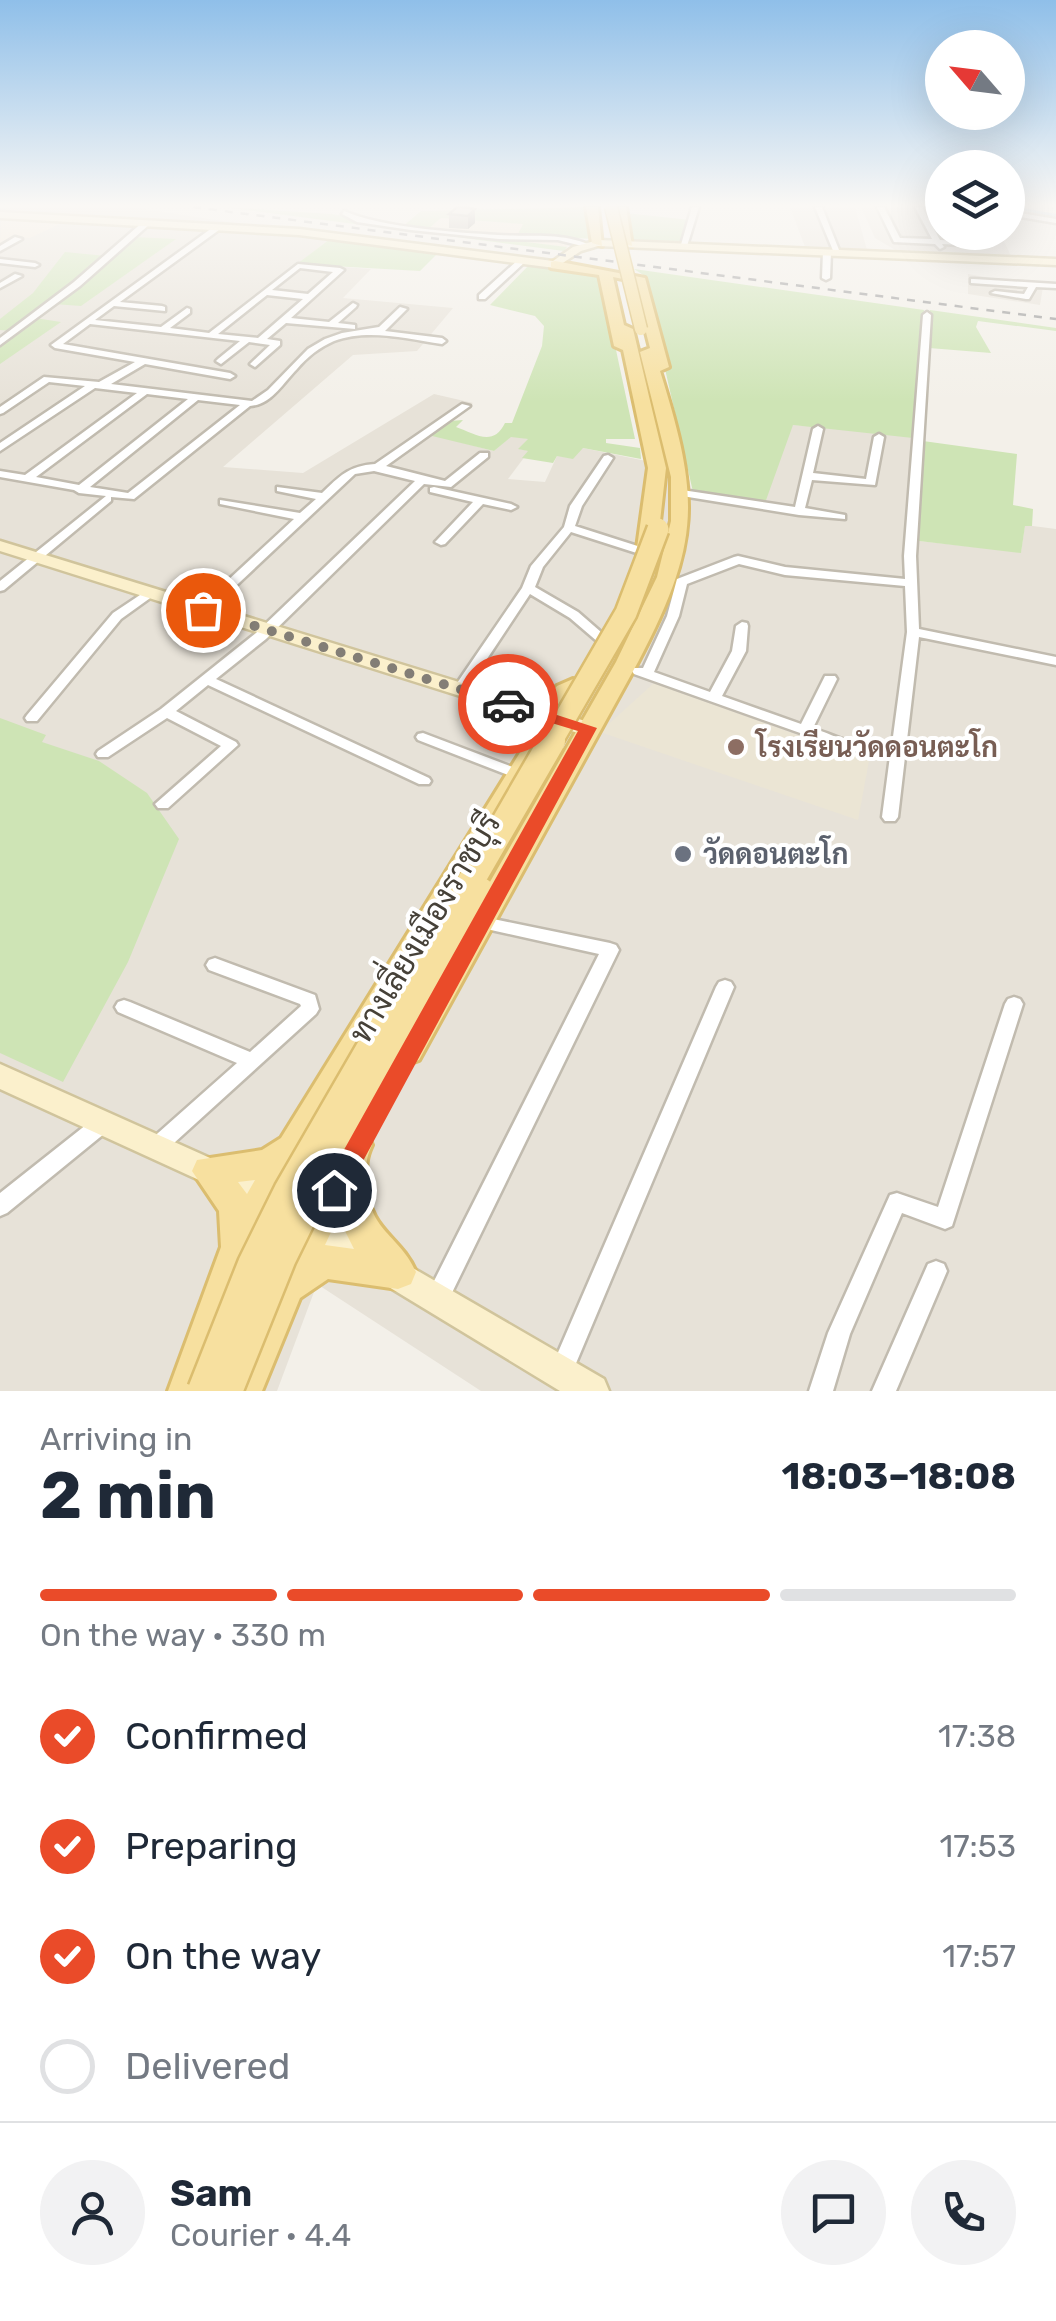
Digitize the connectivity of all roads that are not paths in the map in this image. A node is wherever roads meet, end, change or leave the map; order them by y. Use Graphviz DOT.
graph roads {
  1 [pos="87,272"];
  2 [pos="158,272"];
  3 [pos="290,272"];
  4 [pos="338,272"];
  5 [pos="510,272"];
  6 [pos="605,272"];
  7 [pos="618,272"];
  8 [pos="623,272"];
  9 [pos="827,272"];
  10 [pos="18,276"];
  11 [pos="826,278"];
  12 [pos="973,286"];
  13 [pos="1056,286"];
  14 [pos="0,288"];
  15 [pos="15,292"];
  16 [pos="264,292"];
  17 [pos="309,297"];
  18 [pos="482,297"];
  19 [pos="116,304"];
  20 [pos="353,304"];
  21 [pos="162,309"];
  22 [pos="402,309"];
  23 [pos="187,312"];
  24 [pos="928,316"];
  25 [pos="283,320"];
  26 [pos="92,322"];
  27 [pos="331,325"];
  28 [pos="164,329"];
  29 [pos="634,329"];
  30 [pos="211,335"];
  31 [pos="248,339"];
  32 [pos="260,340"];
  33 [pos="442,341"];
  34 [pos="0,342"];
  35 [pos="221,361"];
  36 [pos="142,362"];
  37 [pos="255,364"];
  38 [pos="230,376"];
  39 [pos="96,385"];
  40 [pos="146,392"];
  41 [pos="196,398"];
  42 [pos="246,405"];
  43 [pos="465,406"];
  44 [pos="0,411"];
  45 [pos="818,429"];
  46 [pos="879,438"];
  47 [pos="663,446"];
  48 [pos="0,448"];
  49 [pos="484,455"];
  50 [pos="608,458"];
  51 [pos="378,467"];
  52 [pos="0,474"];
  53 [pos="807,476"];
  54 [pos="26,480"];
  55 [pos="419,483"];
  56 [pos="281,489"];
  57 [pos="79,490"];
  58 [pos="682,493"];
  59 [pos="322,497"];
  60 [pos="107,499"];
  61 [pos="224,502"];
  62 [pos="479,502"];
  63 [pos="511,507"];
  64 [pos="799,512"];
  65 [pos="300,517"];
  66 [pos="840,517"];
  67 [pos="569,528"];
  68 [pos="658,537"];
  69 [pos="441,542"];
  70 [pos="0,546"];
  71 [pos="38,558"];
  72 [pos="911,583"];
  73 [pos="0,587"];
  74 [pos="528,588"];
  75 [pos="149,593"];
  76 [pos="203,610"];
  77 [pos="742,626"];
  78 [pos="266,629"];
  79 [pos="913,632"];
  80 [pos="603,640"];
  81 [pos="1056,661"];
  82 [pos="636,670"];
  83 [pos="578,679"];
  84 [pos="830,679"];
  85 [pos="207,680"];
  86 [pos="460,689"];
  87 [pos="716,696"];
  88 [pos="509,704"];
  89 [pos="166,712"];
  90 [pos="32,718"];
  91 [pos="552,718"];
  92 [pos="588,728"];
  93 [pos="806,730"];
  94 [pos="423,737"];
  95 [pos="897,747"];
  96 [pos="103,754"];
  97 [pos="523,764"];
  98 [pos="424,781"];
  99 [pos="163,804"];
  100 [pos="890,817"];
  101 [pos="479,922"];
  102 [pos="215,965"];
  103 [pos="725,986"];
  104 [pos="1014,1004"];
  105 [pos="124,1006"];
  106 [pos="250,1060"];
  107 [pos="0,1076"];
  108 [pos="104,1123"];
  109 [pos="156,1147"];
  110 [pos="293,1148"];
  111 [pos="350,1155"];
  112 [pos="209,1171"];
  113 [pos="262,1199"];
  114 [pos="0,1206"];
  115 [pos="318,1226"];
  116 [pos="236,1253"];
  117 [pos="936,1271"];
  118 [pos="398,1272"];
  119 [pos="285,1292"];
  120 [pos="438,1297"];
  121 [pos="561,1372"];
  122 [pos="187,1391"];
  123 [pos="204,1391"];
  124 [pos="225,1391"];
  125 [pos="243,1391"];
  126 [pos="592,1391"];
  127 [pos="822,1391"];
  128 [pos="884,1391"];
  1 -- 34 [label="street"];
  2 -- 19 [label="street"];
  3 -- 16 [label="street"];
  4 -- 17 [label="street"];
  5 -- 18 [label="street"];
  6 -- 47 [label="main road"];
  6 -- 47 [label="main road"];
  7 -- 29 [label="main road, ทางเลี่ยงเมืองราชบุรี"];
  8 -- 29 [label="main road, ทางเลี่ยงเมืองราชบุรี, bridge"];
  9 -- 11 [label="street"];
  10 -- 14 [label="street"];
  12 -- 13 [label="street"];
  14 -- 15 [label="street"];
  16 -- 17 [label="street"];
  16 -- 30 [label="street"];
  17 -- 25 [label="street"];
  19 -- 21 [label="street"];
  19 -- 26 [label="street"];
  20 -- 27 [label="street"];
  22 -- 27 [label="street"];
  23 -- 28 [label="street"];
  24 -- 72 [label="street"];
  25 -- 27 [label="street"];
  25 -- 32 [label="street"];
  26 -- 28 [label="street"];
  26 -- 36 [label="street"];
  28 -- 30 [label="street"];
  29 -- 47 [label="main road, ทางเลี่ยงเมืองราชบุรี"];
  30 -- 31 [label="street"];
  31 -- 32 [label="street"];
  31 -- 35 [label="street"];
  32 -- 37 [label="street"];
  33 -- 42 [label="street"];
  36 -- 38 [label="street"];
  36 -- 39 [label="street"];
  39 -- 40 [label="street"];
  39 -- 44 [label="street"];
  39 -- 48 [label="street"];
  40 -- 41 [label="street"];
  40 -- 54 [label="street"];
  41 -- 42 [label="street"];
  41 -- 57 [label="street"];
  42 -- 57 [label="street"];
  43 -- 51 [label="street"];
  45 -- 53 [label="street"];
  46 -- 53 [label="street"];
  47 -- 58 [label="main road, ทางเลี่ยงเมืองราชบุรี"];
  47 -- 68 [label="main road, ทางเลี่ยงเมืองราชบุรี"];
  47 -- 68 [label="main road, ทางเลี่ยงเมืองราชบุรี"];
  49 -- 55 [label="street"];
  50 -- 67 [label="street"];
  51 -- 55 [label="street"];
  51 -- 59 [label="street"];
  52 -- 54 [label="street"];
  53 -- 64 [label="street"];
  54 -- 57 [label="street"];
  55 -- 62 [label="street"];
  55 -- 78 [label="street"];
  56 -- 59 [label="street"];
  58 -- 64 [label="street"];
  58 -- 82 [label="main road, ทางเลี่ยงเมืองราชบุรี"];
  59 -- 65 [label="street"];
  60 -- 71 [label="street"];
  61 -- 65 [label="street"];
  62 -- 63 [label="street"];
  62 -- 69 [label="street"];
  64 -- 66 [label="street"];
  65 -- 76 [label="street"];
  67 -- 68 [label="street"];
  67 -- 74 [label="street"];
  68 -- 80 [label="main road, ทางเลี่ยงเมืองราชบุรี"];
  68 -- 123 [label="main road, ทางเลี่ยงเมืองราชบุรี, bridge"];
  68 -- 124 [label="main road, ทางเลี่ยงเมืองราชบุรี, bridge"];
  70 -- 71 [label="street"];
  71 -- 73 [label="street"];
  71 -- 75 [label="street"];
  72 -- 79 [label="street"];
  72 -- 82 [label="street"];
  74 -- 80 [label="street"];
  74 -- 86 [label="street"];
  75 -- 76 [label="street"];
  75 -- 90 [label="street"];
  76 -- 78 [label="street"];
  77 -- 87 [label="street"];
  78 -- 85 [label="street"];
  78 -- 86 [label="street"];
  79 -- 81 [label="street"];
  79 -- 95 [label="street"];
  80 -- 83 [label="main road, ทางเลี่ยงเมืองราชบุรี"];
  82 -- 87 [label="street"];
  82 -- 92 [label="main road, ทางเลี่ยงเมืองราชบุรี"];
  83 -- 88 [label="main road"];
  83 -- 91 [label="main road, ทางเลี่ยงเมืองราชบุรี"];
  84 -- 93 [label="street"];
  85 -- 89 [label="street"];
  85 -- 98 [label="street"];
  86 -- 88 [label="street"];
  87 -- 93 [label="street"];
  88 -- 91 [label="street"];
  88 -- 97 [label="main road"];
  89 -- 96 [label="street"];
  89 -- 99 [label="street"];
  91 -- 92 [label="street"];
  91 -- 97 [label="main road, ทางเลี่ยงเมืองราชบุรี"];
  92 -- 101 [label="main road, ทางเลี่ยงเมืองราชบุรี"];
  93 -- 95 [label="street"];
  94 -- 97 [label="street"];
  95 -- 100 [label="street"];
  97 -- 110 [label="main road, ทางเลี่ยงเมืองราชบุรี"];
  101 -- 111 [label="main road, ทางเลี่ยงเมืองราชบุรี"];
  101 -- 120 [label="street"];
  102 -- 106 [label="street"];
  103 -- 121 [label="street"];
  104 -- 127 [label="street"];
  105 -- 106 [label="street"];
  106 -- 109 [label="street"];
  107 -- 108 [label="street"];
  108 -- 109 [label="street"];
  108 -- 114 [label="street"];
  109 -- 112 [label="street"];
  110 -- 112 [label="main road"];
  110 -- 113 [label="main road, ทางเลี่ยงเมืองราชบุรี"];
  111 -- 115 [label="main road, ทางเลี่ยงเมืองราชบุรี"];
  111 -- 118 [label="main road"];
  112 -- 113 [label="street"];
  112 -- 116 [label="main road"];
  113 -- 115 [label="street"];
  113 -- 116 [label="main road, ทางเลี่ยงเมืองราชบุรี"];
  115 -- 118 [label="street"];
  115 -- 119 [label="main road, ทางเลี่ยงเมืองราชบุรี"];
  116 -- 122 [label="main road, ทางเลี่ยงเมืองราชบุรี"];
  117 -- 128 [label="street"];
  118 -- 119 [label="main road"];
  118 -- 120 [label="street"];
  119 -- 125 [label="main road, ทางเลี่ยงเมืองราชบุรี"];
  120 -- 121 [label="street"];
  121 -- 126 [label="street"];
}
